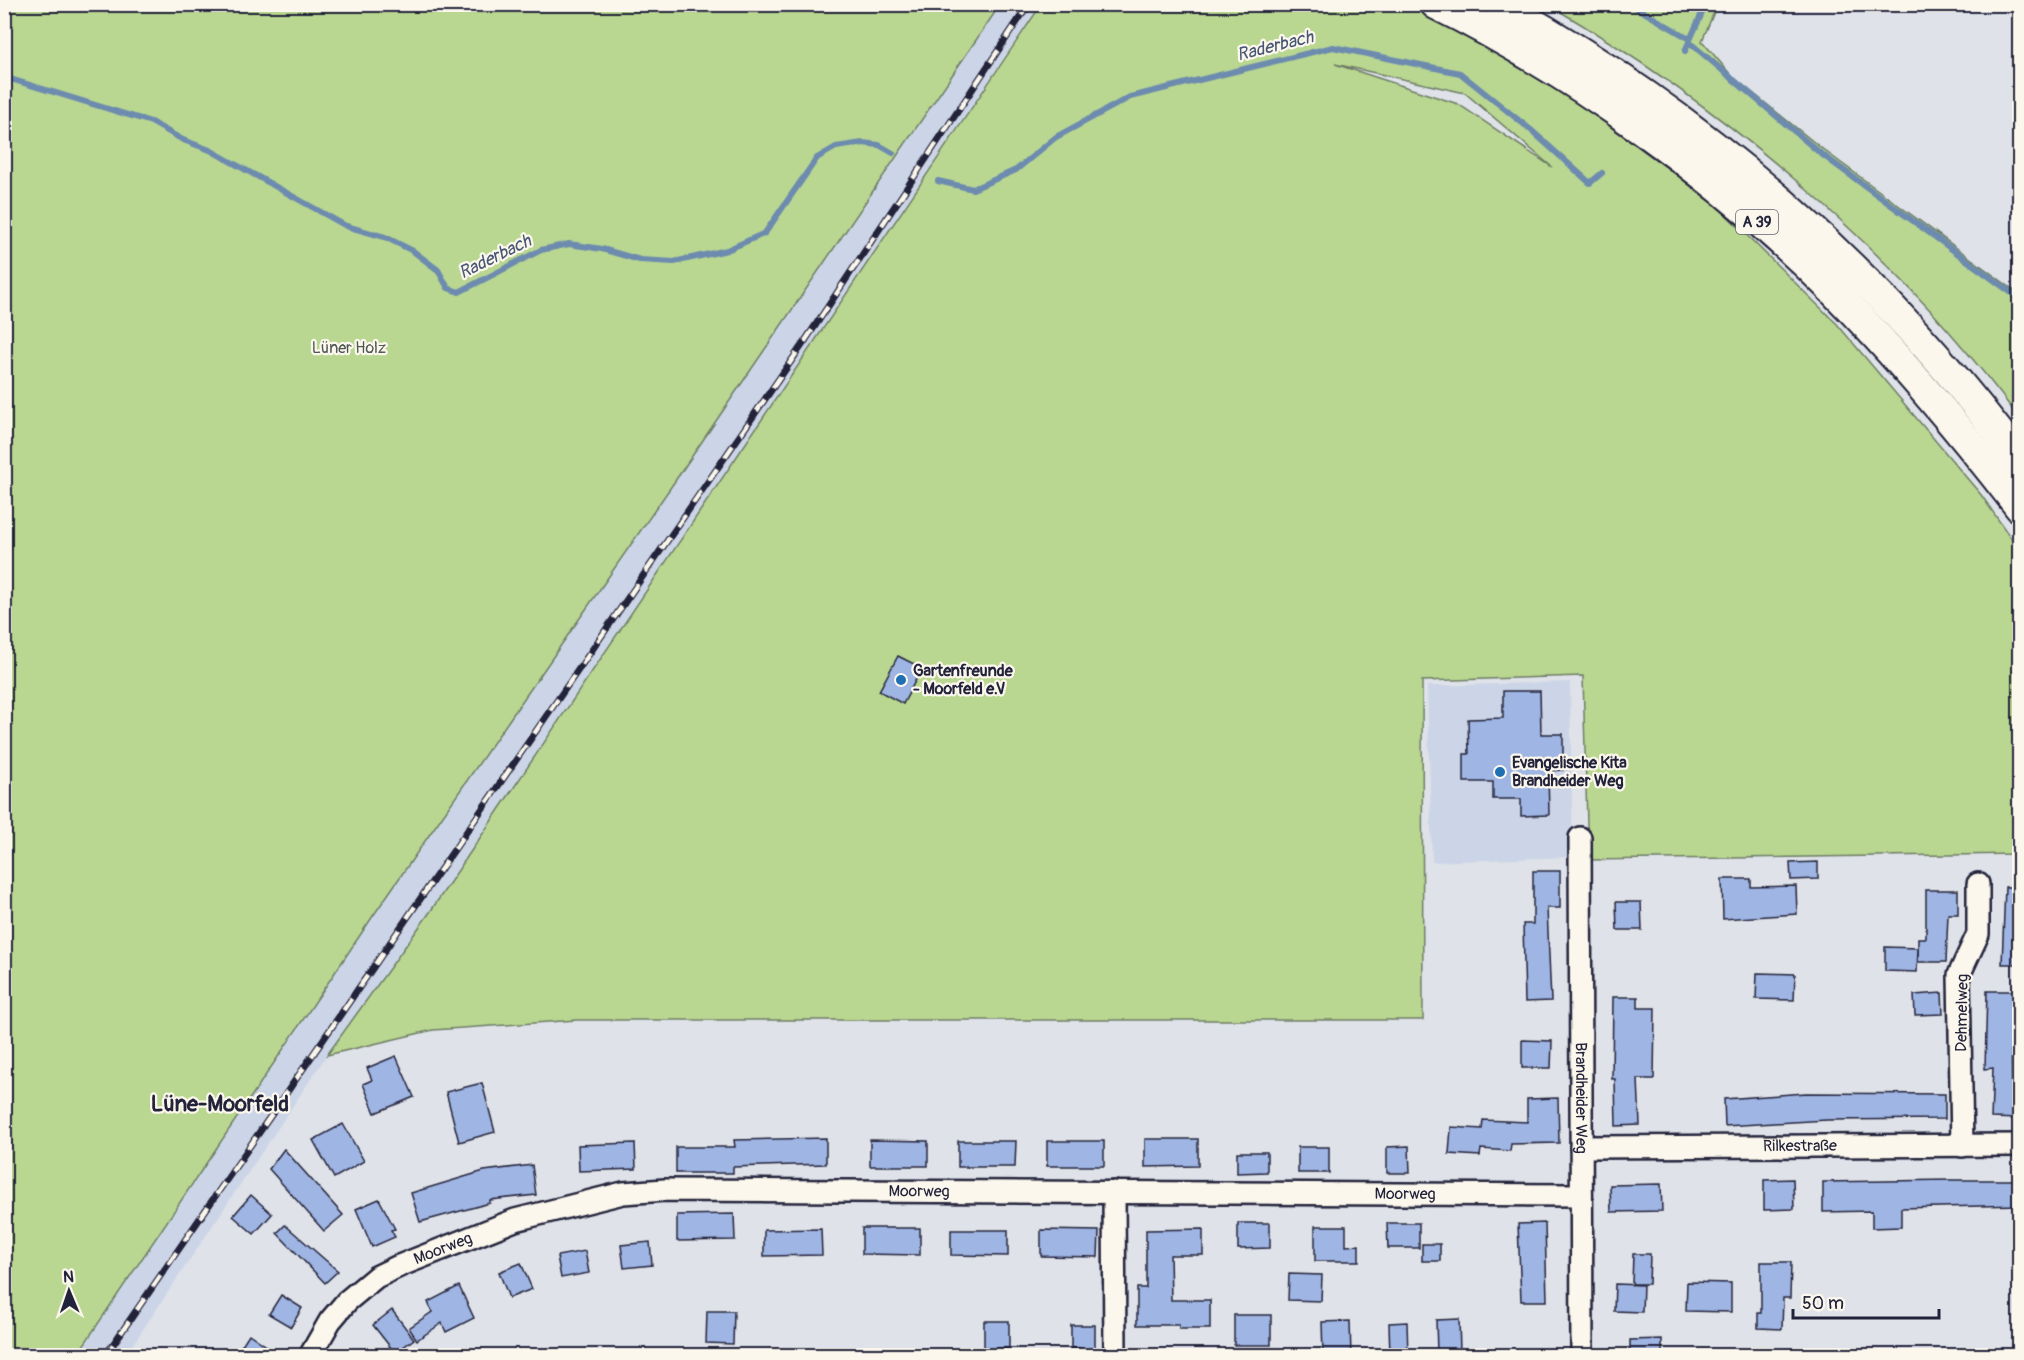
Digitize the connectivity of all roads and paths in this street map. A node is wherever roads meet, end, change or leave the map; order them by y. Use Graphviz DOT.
graph roads {
  1 [pos="1436,4"];
  2 [pos="1498,4"];
  3 [pos="2019,461"];
  4 [pos="2019,507"];
  5 [pos="1580,838"];
  6 [pos="1978,884"];
  7 [pos="2019,1145"];
  8 [pos="1962,1146"];
  9 [pos="1581,1147"];
  10 [pos="1114,1192"];
  11 [pos="1581,1195"];
  12 [pos="310,1356"];
  13 [pos="1115,1356"];
  14 [pos="1582,1356"];
  1 -- 4 [label="highway, A 39"];
  2 -- 3 [label="highway, A 39"];
  5 -- 9 [label="street, Brandheider Weg"];
  6 -- 8 [label="street, Dehmelweg"];
  7 -- 8 [label="street, Rilkestraße"];
  8 -- 9 [label="street, Rilkestraße"];
  9 -- 11 [label="street, Brandheider Weg"];
  10 -- 11 [label="street, Moorweg"];
  10 -- 12 [label="street, Moorweg"];
  10 -- 13 [label="street"];
  11 -- 14 [label="street, Brandheider Weg"];
}
